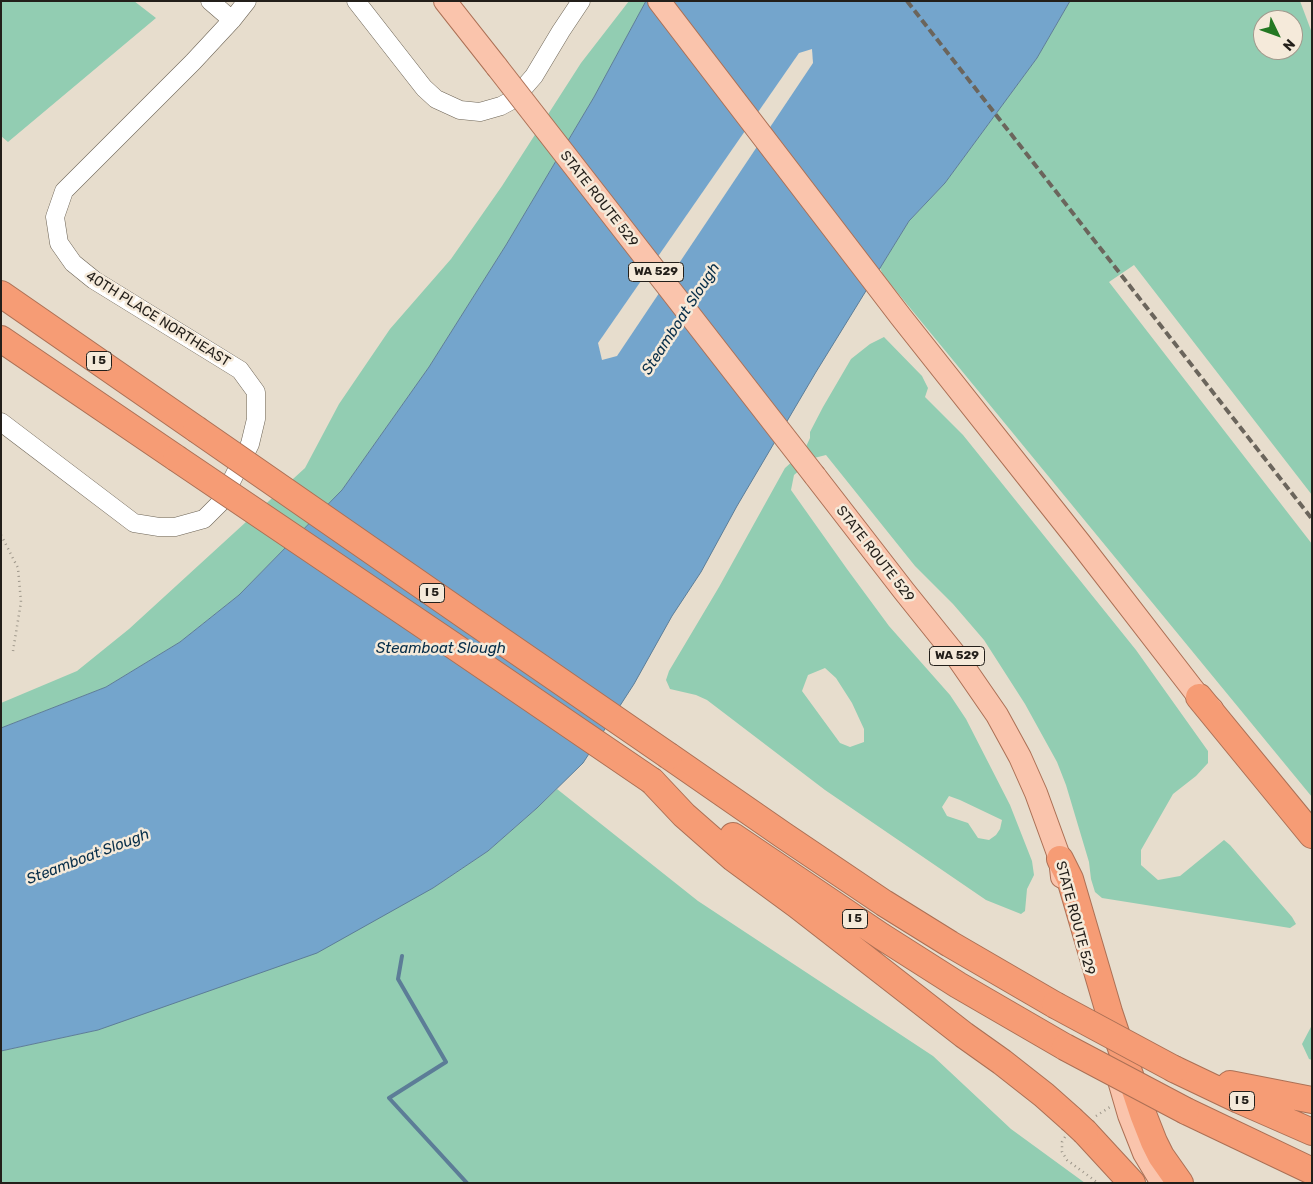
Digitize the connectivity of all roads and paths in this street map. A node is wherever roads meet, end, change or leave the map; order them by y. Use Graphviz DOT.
graph roads {
  1 [pos="210,1"];
  2 [pos="247,1"];
  3 [pos="356,1"];
  4 [pos="445,1"];
  5 [pos="582,1"];
  6 [pos="659,1"];
  7 [pos="232,20"];
  8 [pos="1,294"];
  9 [pos="1,339"];
  10 [pos="1,422"];
  11 [pos="1,535"];
  12 [pos="13,651"];
  13 [pos="1199,697"];
  14 [pos="652,781"];
  15 [pos="1312,819"];
  16 [pos="1312,835"];
  17 [pos="1060,859"];
  18 [pos="1174,1068"];
  19 [pos="1312,1100"];
  20 [pos="1312,1132"];
  21 [pos="1312,1171"];
  22 [pos="1132,1183"];
  23 [pos="1162,1183"];
  24 [pos="1180,1183"];
  1 -- 7 [label="street"];
  2 -- 7 [label="street, 40TH PLACE NORTHEAST"];
  3 -- 5 [label="street"];
  4 -- 17 [label="main road, STATE ROUTE 529 / WA 529, bridge"];
  6 -- 13 [label="main road"];
  7 -- 10 [label="street, 40TH PLACE NORTHEAST"];
  8 -- 18 [label="highway, I 5, bridge"];
  9 -- 14 [label="highway, I 5, bridge"];
  11 -- 12 [label="path"];
  13 -- 15 [label="main road"];
  13 -- 16 [label="highway"];
  14 -- 21 [label="highway, I 5, bridge"];
  14 -- 22 [label="highway"];
  17 -- 23 [label="main road, STATE ROUTE 529 / WA 529"];
  17 -- 24 [label="highway"];
  18 -- 19 [label="highway"];
  18 -- 20 [label="highway, I 5"];
}
